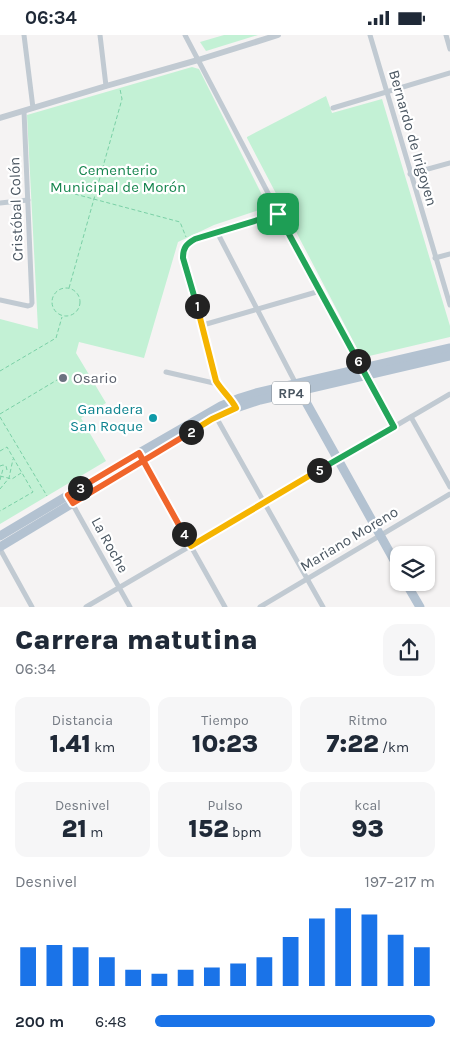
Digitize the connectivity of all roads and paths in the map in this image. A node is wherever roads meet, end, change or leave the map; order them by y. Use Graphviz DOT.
graph roads {
  1 [pos="24,35"];
  2 [pos="100,35"];
  3 [pos="185,35"];
  4 [pos="278,35"];
  5 [pos="370,35"];
  6 [pos="446,35"];
  7 [pos="450,49"];
  8 [pos="198,60"];
  9 [pos="450,73"];
  10 [pos="118,82"];
  11 [pos="106,86"];
  12 [pos="386,92"];
  13 [pos="33,108"];
  14 [pos="332,108"];
  15 [pos="24,111"];
  16 [pos="0,118"];
  17 [pos="450,163"];
  18 [pos="410,174"];
  19 [pos="56,189"];
  20 [pos="94,199"];
  21 [pos="28,200"];
  22 [pos="0,203"];
  23 [pos="278,214"];
  24 [pos="217,232"];
  25 [pos="187,238"];
  26 [pos="450,254"];
  27 [pos="435,258"];
  28 [pos="69,288"];
  29 [pos="320,291"];
  30 [pos="0,300"];
  31 [pos="450,305"];
  32 [pos="257,308"];
  33 [pos="62,316"];
  34 [pos="203,325"];
  35 [pos="450,348"];
  36 [pos="450,356"];
  37 [pos="0,371"];
  38 [pos="166,372"];
  39 [pos="364,372"];
  40 [pos="62,377"];
  41 [pos="218,384"];
  42 [pos="297,387"];
  43 [pos="450,394"];
  44 [pos="234,404"];
  45 [pos="0,415"];
  46 [pos="216,417"];
  47 [pos="410,417"];
  48 [pos="394,427"];
  49 [pos="0,451"];
  50 [pos="141,457"];
  51 [pos="13,459"];
  52 [pos="338,460"];
  53 [pos="1,468"];
  54 [pos="22,473"];
  55 [pos="1,476"];
  56 [pos="9,478"];
  57 [pos="0,480"];
  58 [pos="450,487"];
  59 [pos="0,489"];
  60 [pos="450,493"];
  61 [pos="47,496"];
  62 [pos="70,499"];
  63 [pos="265,503"];
  64 [pos="0,511"];
  65 [pos="0,536"];
  66 [pos="380,536"];
  67 [pos="191,546"];
  68 [pos="0,548"];
  69 [pos="390,553"];
  70 [pos="307,579"];
  71 [pos="119,588"];
  72 [pos="411,591"];
  73 [pos="32,607"];
  74 [pos="86,607"];
  75 [pos="130,607"];
  76 [pos="225,607"];
  77 [pos="260,607"];
  78 [pos="323,607"];
  79 [pos="420,607"];
  1 -- 13 [label="street"];
  2 -- 11 [label="street"];
  3 -- 8 [label="street"];
  4 -- 8 [label="street"];
  5 -- 12 [label="street, Bernardo de Irigoyen"];
  6 -- 7 [label="street"];
  8 -- 10 [label="street"];
  8 -- 23 [label="street"];
  9 -- 12 [label="street"];
  10 -- 11 [label="street"];
  10 -- 20 [label="path"];
  11 -- 13 [label="street"];
  12 -- 14 [label="street"];
  12 -- 18 [label="street, Bernardo de Irigoyen"];
  13 -- 15 [label="street"];
  15 -- 16 [label="street"];
  15 -- 21 [label="street, Cristóbal Colón"];
  17 -- 18 [label="street"];
  18 -- 27 [label="street, Bernardo de Irigoyen"];
  19 -- 20 [label="path"];
  20 -- 25 [label="path"];
  20 -- 28 [label="path"];
  21 -- 22 [label="street"];
  21 -- 30 [label="street, Cristóbal Colón"];
  23 -- 24 [label="street"];
  23 -- 29 [label="street"];
  24 -- 32 [label="street"];
  24 -- 34 [label="street"];
  26 -- 27 [label="street"];
  27 -- 31 [label="street, Bernardo de Irigoyen"];
  28 -- 33 [label="path"];
  28 -- 33 [label="path"];
  29 -- 32 [label="street"];
  29 -- 39 [label="street"];
  32 -- 34 [label="street"];
  32 -- 42 [label="street"];
  33 -- 37 [label="path"];
  34 -- 41 [label="street"];
  35 -- 39 [label="main road, RP4"];
  36 -- 39 [label="main road, RP4"];
  38 -- 41 [label="street"];
  39 -- 42 [label="main road, RP4"];
  39 -- 48 [label="street"];
  40 -- 45 [label="path"];
  41 -- 44 [label="street"];
  42 -- 44 [label="main road, RP4"];
  42 -- 52 [label="main road, RP4"];
  43 -- 47 [label="street"];
  44 -- 46 [label="main road, RP4"];
  44 -- 50 [label="main road, RP4"];
  45 -- 61 [label="path"];
  46 -- 50 [label="main road, RP4"];
  46 -- 63 [label="street"];
  47 -- 48 [label="street"];
  47 -- 58 [label="street"];
  48 -- 52 [label="street"];
  49 -- 51 [label="path"];
  50 -- 62 [label="main road, RP4"];
  50 -- 67 [label="street"];
  51 -- 54 [label="path"];
  51 -- 56 [label="path"];
  52 -- 63 [label="street"];
  52 -- 66 [label="main road, RP4"];
  53 -- 55 [label="path"];
  54 -- 56 [label="path"];
  54 -- 64 [label="path"];
  55 -- 56 [label="path"];
  55 -- 57 [label="path"];
  56 -- 59 [label="path"];
  60 -- 66 [label="street, Mariano Moreno"];
  62 -- 65 [label="main road, RP4"];
  62 -- 68 [label="main road, RP4"];
  62 -- 71 [label="street, La Roche"];
  63 -- 67 [label="street"];
  63 -- 70 [label="street"];
  66 -- 69 [label="main road, RP4"];
  66 -- 70 [label="street, Mariano Moreno"];
  67 -- 71 [label="street"];
  67 -- 76 [label="street"];
  68 -- 73 [label="street"];
  70 -- 77 [label="street, Mariano Moreno"];
  70 -- 78 [label="street"];
  71 -- 74 [label="street"];
  71 -- 75 [label="street, La Roche"];
  72 -- 79 [label="main road"];
}
